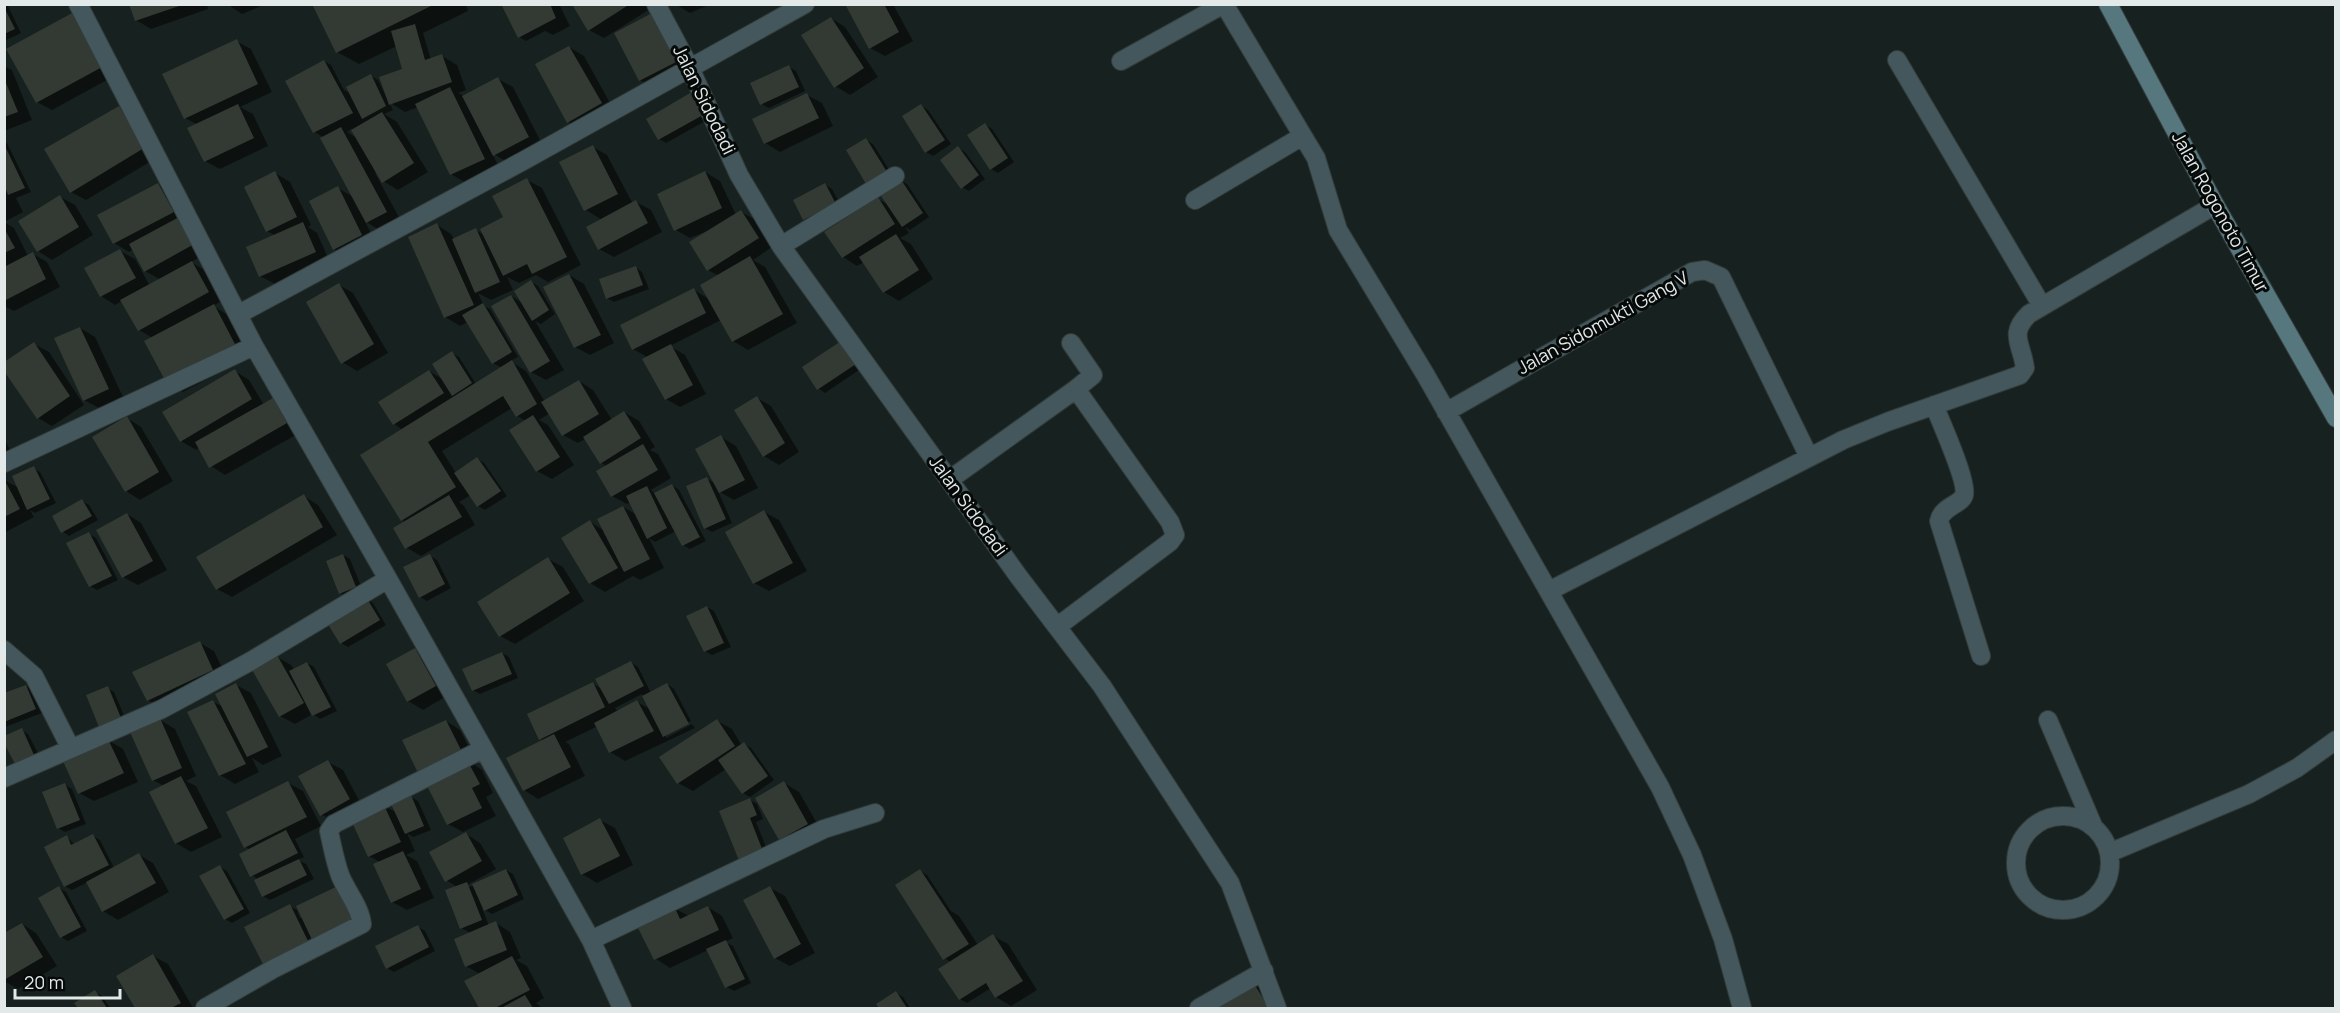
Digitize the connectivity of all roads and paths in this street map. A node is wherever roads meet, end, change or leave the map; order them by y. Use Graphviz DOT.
graph roads {
  1 [pos="78,4"];
  2 [pos="656,4"];
  3 [pos="805,4"];
  4 [pos="1224,4"];
  5 [pos="2108,4"];
  6 [pos="1897,60"];
  7 [pos="1121,61"];
  8 [pos="690,68"];
  9 [pos="1301,137"];
  10 [pos="895,176"];
  11 [pos="1195,200"];
  12 [pos="2215,205"];
  13 [pos="781,246"];
  14 [pos="2042,306"];
  15 [pos="239,314"];
  16 [pos="1071,343"];
  17 [pos="254,346"];
  18 [pos="1076,389"];
  19 [pos="1934,405"];
  20 [pos="1446,412"];
  21 [pos="2336,418"];
  22 [pos="1809,457"];
  23 [pos="4,463"];
  24 [pos="949,480"];
  25 [pos="388,579"];
  26 [pos="1549,591"];
  27 [pos="1058,626"];
  28 [pos="4,650"];
  29 [pos="1981,656"];
  30 [pos="2048,720"];
  31 [pos="2336,741"];
  32 [pos="71,749"];
  33 [pos="483,749"];
  34 [pos="4,778"];
  35 [pos="874,813"];
  36 [pos="2094,828"];
  37 [pos="2109,853"];
  38 [pos="591,940"];
  39 [pos="1264,972"];
  40 [pos="204,1008"];
  41 [pos="622,1008"];
  42 [pos="1199,1008"];
  43 [pos="1277,1008"];
  44 [pos="1742,1008"];
  1 -- 15 [label="street"];
  2 -- 8 [label="street, Jalan Sidodadi"];
  3 -- 8 [label="street"];
  4 -- 7 [label="street"];
  4 -- 9 [label="street"];
  5 -- 12 [label="main road, Jalan Rogonoto Timur"];
  6 -- 14 [label="street"];
  8 -- 13 [label="street, Jalan Sidodadi"];
  8 -- 15 [label="street"];
  9 -- 11 [label="street"];
  9 -- 20 [label="street"];
  10 -- 13 [label="street"];
  12 -- 14 [label="street"];
  12 -- 21 [label="main road, Jalan Rogonoto Timur"];
  13 -- 24 [label="street, Jalan Sidodadi"];
  14 -- 19 [label="street"];
  15 -- 17 [label="street"];
  16 -- 18 [label="street"];
  17 -- 23 [label="street"];
  17 -- 25 [label="street"];
  18 -- 24 [label="street"];
  18 -- 27 [label="street"];
  19 -- 22 [label="street"];
  19 -- 29 [label="street"];
  20 -- 22 [label="street, Jalan Sidomukti Gang V"];
  20 -- 26 [label="street"];
  22 -- 26 [label="street"];
  24 -- 27 [label="street, Jalan Sidodadi"];
  25 -- 32 [label="street"];
  25 -- 33 [label="street"];
  26 -- 44 [label="street"];
  27 -- 39 [label="street, Jalan Sidodadi"];
  28 -- 32 [label="street"];
  30 -- 36 [label="street"];
  31 -- 37 [label="street"];
  32 -- 34 [label="street"];
  33 -- 38 [label="street"];
  33 -- 40 [label="street"];
  35 -- 38 [label="street"];
  36 -- 37 [label="street"];
  36 -- 37 [label="street"];
  38 -- 41 [label="street"];
  39 -- 42 [label="street"];
  39 -- 43 [label="street, Jalan Sidodadi"];
}
